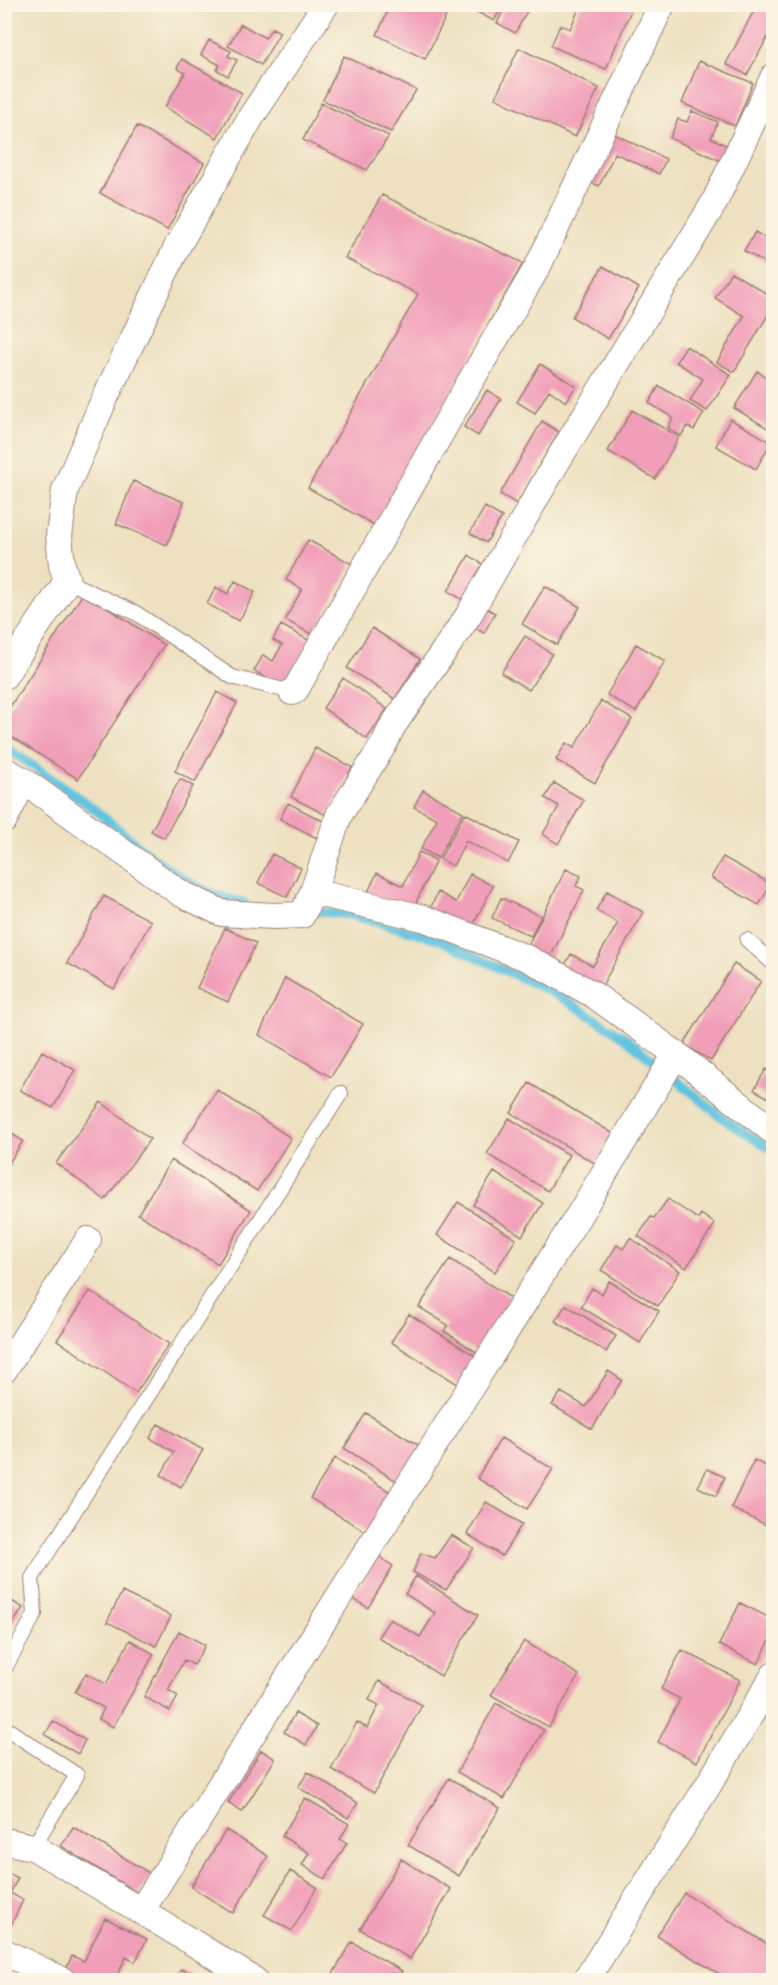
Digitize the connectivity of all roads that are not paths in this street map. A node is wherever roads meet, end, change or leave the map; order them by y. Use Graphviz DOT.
graph roads {
  1 [pos="326,4"];
  2 [pos="662,4"];
  3 [pos="774,76"];
  4 [pos="67,581"];
  5 [pos="4,676"];
  6 [pos="292,692"];
  7 [pos="14,775"];
  8 [pos="4,820"];
  9 [pos="313,892"];
  10 [pos="747,940"];
  11 [pos="774,964"];
  12 [pos="676,1054"];
  13 [pos="341,1093"];
  14 [pos="774,1132"];
  15 [pos="88,1240"];
  16 [pos="4,1370"];
  17 [pos="4,1670"];
  18 [pos="774,1675"];
  19 [pos="4,1727"];
  20 [pos="4,1841"];
  21 [pos="33,1847"];
  22 [pos="141,1911"];
  23 [pos="4,1952"];
  24 [pos="62,1980"];
  25 [pos="254,1980"];
  26 [pos="586,1980"];
  1 -- 4 [label="street"];
  2 -- 6 [label="street"];
  3 -- 9 [label="street"];
  4 -- 5 [label="street"];
  4 -- 6 [label="lane"];
  7 -- 8 [label="street"];
  7 -- 9 [label="street"];
  9 -- 12 [label="street"];
  10 -- 11 [label="lane"];
  12 -- 14 [label="street"];
  12 -- 22 [label="street"];
  13 -- 17 [label="lane"];
  15 -- 16 [label="street"];
  18 -- 26 [label="street"];
  19 -- 21 [label="lane"];
  20 -- 21 [label="street"];
  21 -- 22 [label="street"];
  22 -- 25 [label="street"];
  23 -- 24 [label="street"];
}
